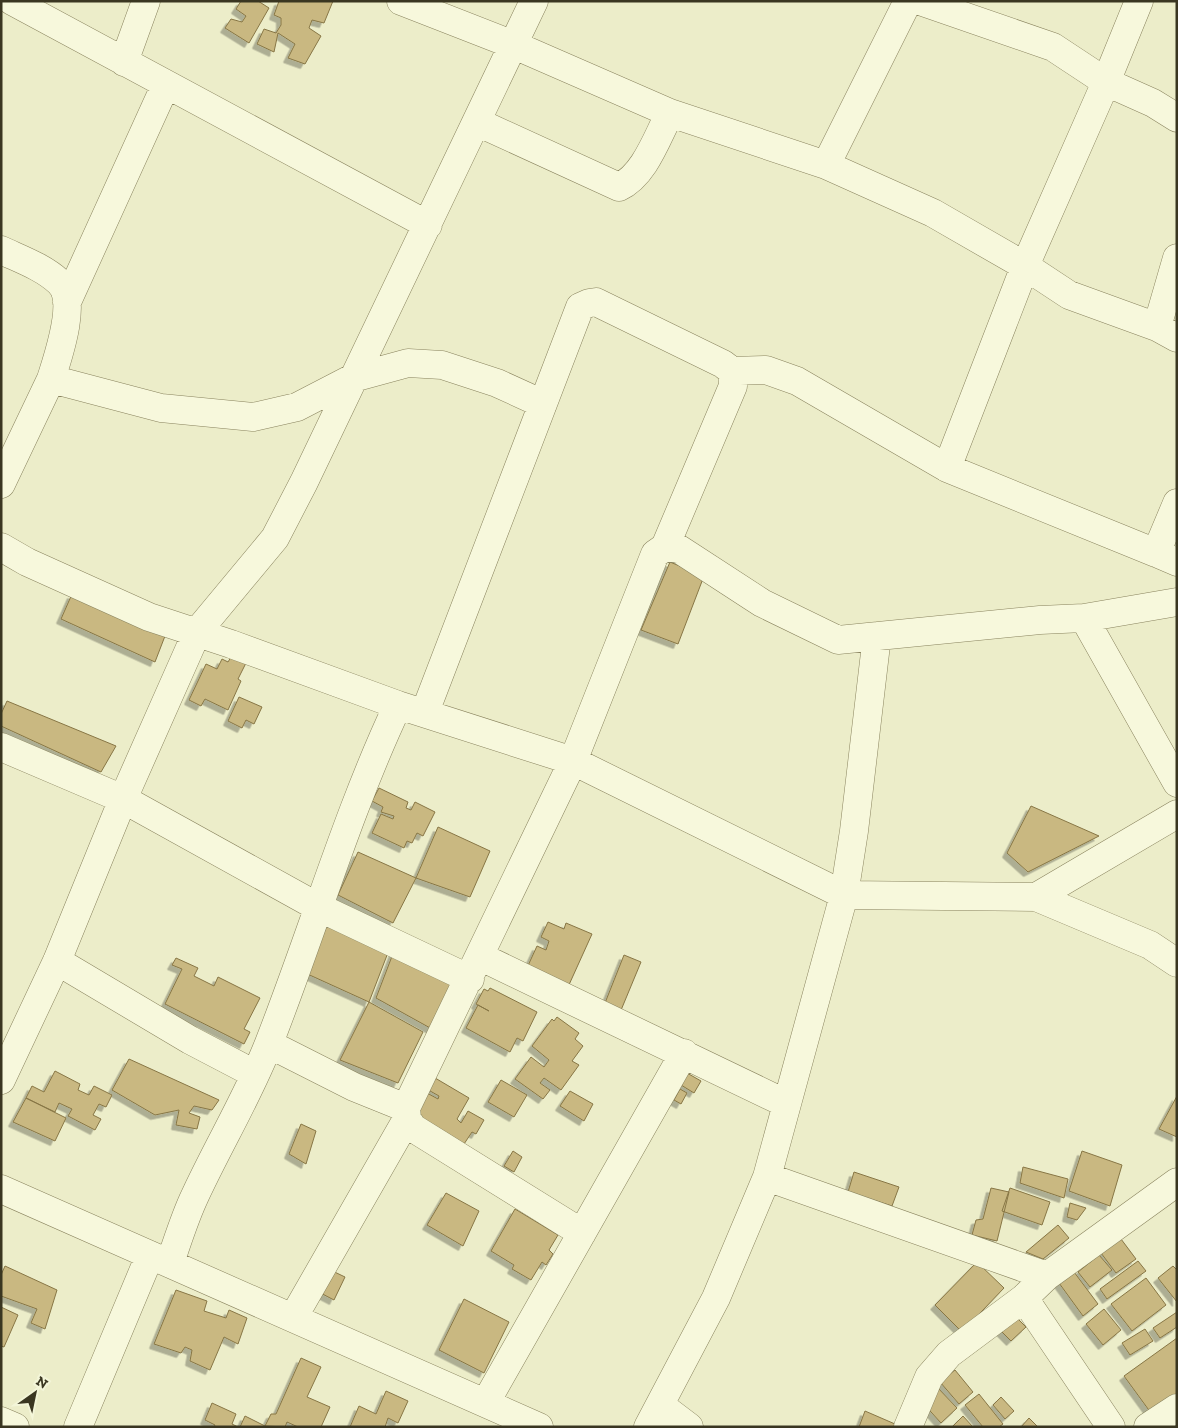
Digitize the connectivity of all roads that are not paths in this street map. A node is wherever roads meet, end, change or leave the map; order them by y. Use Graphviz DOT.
graph roads {
  1 [pos="12,1"];
  2 [pos="146,1"];
  3 [pos="401,1"];
  4 [pos="534,1"];
  5 [pos="908,1"];
  6 [pos="920,1"];
  7 [pos="1140,1"];
  8 [pos="514,45"];
  9 [pos="124,62"];
  10 [pos="1106,82"];
  11 [pos="166,84"];
  12 [pos="670,113"];
  13 [pos="1177,118"];
  14 [pos="477,122"];
  15 [pos="826,165"];
  16 [pos="428,226"];
  17 [pos="1,250"];
  18 [pos="1177,258"];
  19 [pos="1025,266"];
  20 [pos="67,302"];
  21 [pos="1167,332"];
  22 [pos="732,371"];
  23 [pos="353,378"];
  24 [pos="51,379"];
  25 [pos="543,404"];
  26 [pos="948,468"];
  27 [pos="1,484"];
  28 [pos="1177,503"];
  29 [pos="1,547"];
  30 [pos="665,547"];
  31 [pos="1166,558"];
  32 [pos="1177,602"];
  33 [pos="1084,618"];
  34 [pos="197,632"];
  35 [pos="877,636"];
  36 [pos="398,705"];
  37 [pos="425,712"];
  38 [pos="1,747"];
  39 [pos="573,761"];
  40 [pos="1177,783"];
  41 [pos="123,799"];
  42 [pos="1177,814"];
  43 [pos="844,895"];
  44 [pos="1036,896"];
  45 [pos="318,907"];
  46 [pos="57,961"];
  47 [pos="1177,963"];
  48 [pos="475,968"];
  49 [pos="269,1044"];
  50 [pos="684,1053"];
  51 [pos="255,1074"];
  52 [pos="1,1080"];
  53 [pos="787,1104"];
  54 [pos="406,1113"];
  55 [pos="767,1177"];
  56 [pos="1177,1182"];
  57 [pos="1,1189"];
  58 [pos="582,1233"];
  59 [pos="160,1259"];
  60 [pos="1047,1276"];
  61 [pos="1024,1298"];
  62 [pos="293,1318"];
  63 [pos="486,1402"];
  64 [pos="1177,1408"];
  65 [pos="654,1416"];
  66 [pos="1,1421"];
  67 [pos="16,1427"];
  68 [pos="78,1427"];
  69 [pos="539,1427"];
  70 [pos="689,1427"];
  71 [pos="908,1427"];
  72 [pos="1111,1427"];
  73 [pos="1148,1427"];
  1 -- 9 [label="street"];
  2 -- 9 [label="street"];
  3 -- 8 [label="street"];
  4 -- 8 [label="street"];
  5 -- 15 [label="street"];
  6 -- 10 [label="street"];
  7 -- 10 [label="street"];
  8 -- 12 [label="street"];
  8 -- 14 [label="street"];
  9 -- 11 [label="street"];
  10 -- 13 [label="street"];
  10 -- 19 [label="street"];
  11 -- 16 [label="street"];
  11 -- 20 [label="street"];
  12 -- 14 [label="street"];
  12 -- 15 [label="street"];
  14 -- 16 [label="street"];
  15 -- 19 [label="street"];
  16 -- 23 [label="street"];
  17 -- 20 [label="street"];
  18 -- 21 [label="street"];
  19 -- 21 [label="street"];
  19 -- 26 [label="street"];
  20 -- 24 [label="street"];
  22 -- 25 [label="street"];
  22 -- 26 [label="street"];
  22 -- 30 [label="street"];
  23 -- 24 [label="street"];
  23 -- 25 [label="street"];
  23 -- 34 [label="street"];
  24 -- 27 [label="street"];
  25 -- 37 [label="street"];
  26 -- 31 [label="street"];
  28 -- 31 [label="street"];
  29 -- 34 [label="street"];
  30 -- 35 [label="street"];
  30 -- 39 [label="street"];
  32 -- 33 [label="street"];
  33 -- 35 [label="street"];
  33 -- 40 [label="street"];
  34 -- 36 [label="street"];
  34 -- 41 [label="street"];
  35 -- 43 [label="street"];
  36 -- 37 [label="street"];
  36 -- 45 [label="street"];
  37 -- 39 [label="street"];
  38 -- 41 [label="street"];
  39 -- 43 [label="street"];
  39 -- 48 [label="street"];
  41 -- 45 [label="street"];
  41 -- 46 [label="street"];
  42 -- 44 [label="street"];
  43 -- 44 [label="street"];
  43 -- 53 [label="street"];
  44 -- 47 [label="street"];
  45 -- 48 [label="street"];
  45 -- 49 [label="street"];
  46 -- 51 [label="street"];
  46 -- 52 [label="street"];
  48 -- 50 [label="street"];
  48 -- 54 [label="street"];
  49 -- 51 [label="street"];
  49 -- 54 [label="street"];
  50 -- 53 [label="street"];
  50 -- 58 [label="street"];
  51 -- 59 [label="street"];
  53 -- 55 [label="street"];
  54 -- 58 [label="street"];
  54 -- 62 [label="street"];
  55 -- 60 [label="street"];
  55 -- 65 [label="street"];
  56 -- 60 [label="street"];
  57 -- 59 [label="street"];
  58 -- 63 [label="street"];
  59 -- 62 [label="street"];
  59 -- 68 [label="street"];
  60 -- 61 [label="street"];
  61 -- 71 [label="street"];
  61 -- 72 [label="street"];
  62 -- 63 [label="street"];
  63 -- 69 [label="street"];
  64 -- 73 [label="street"];
  65 -- 70 [label="street"];
  66 -- 67 [label="street"];
}
